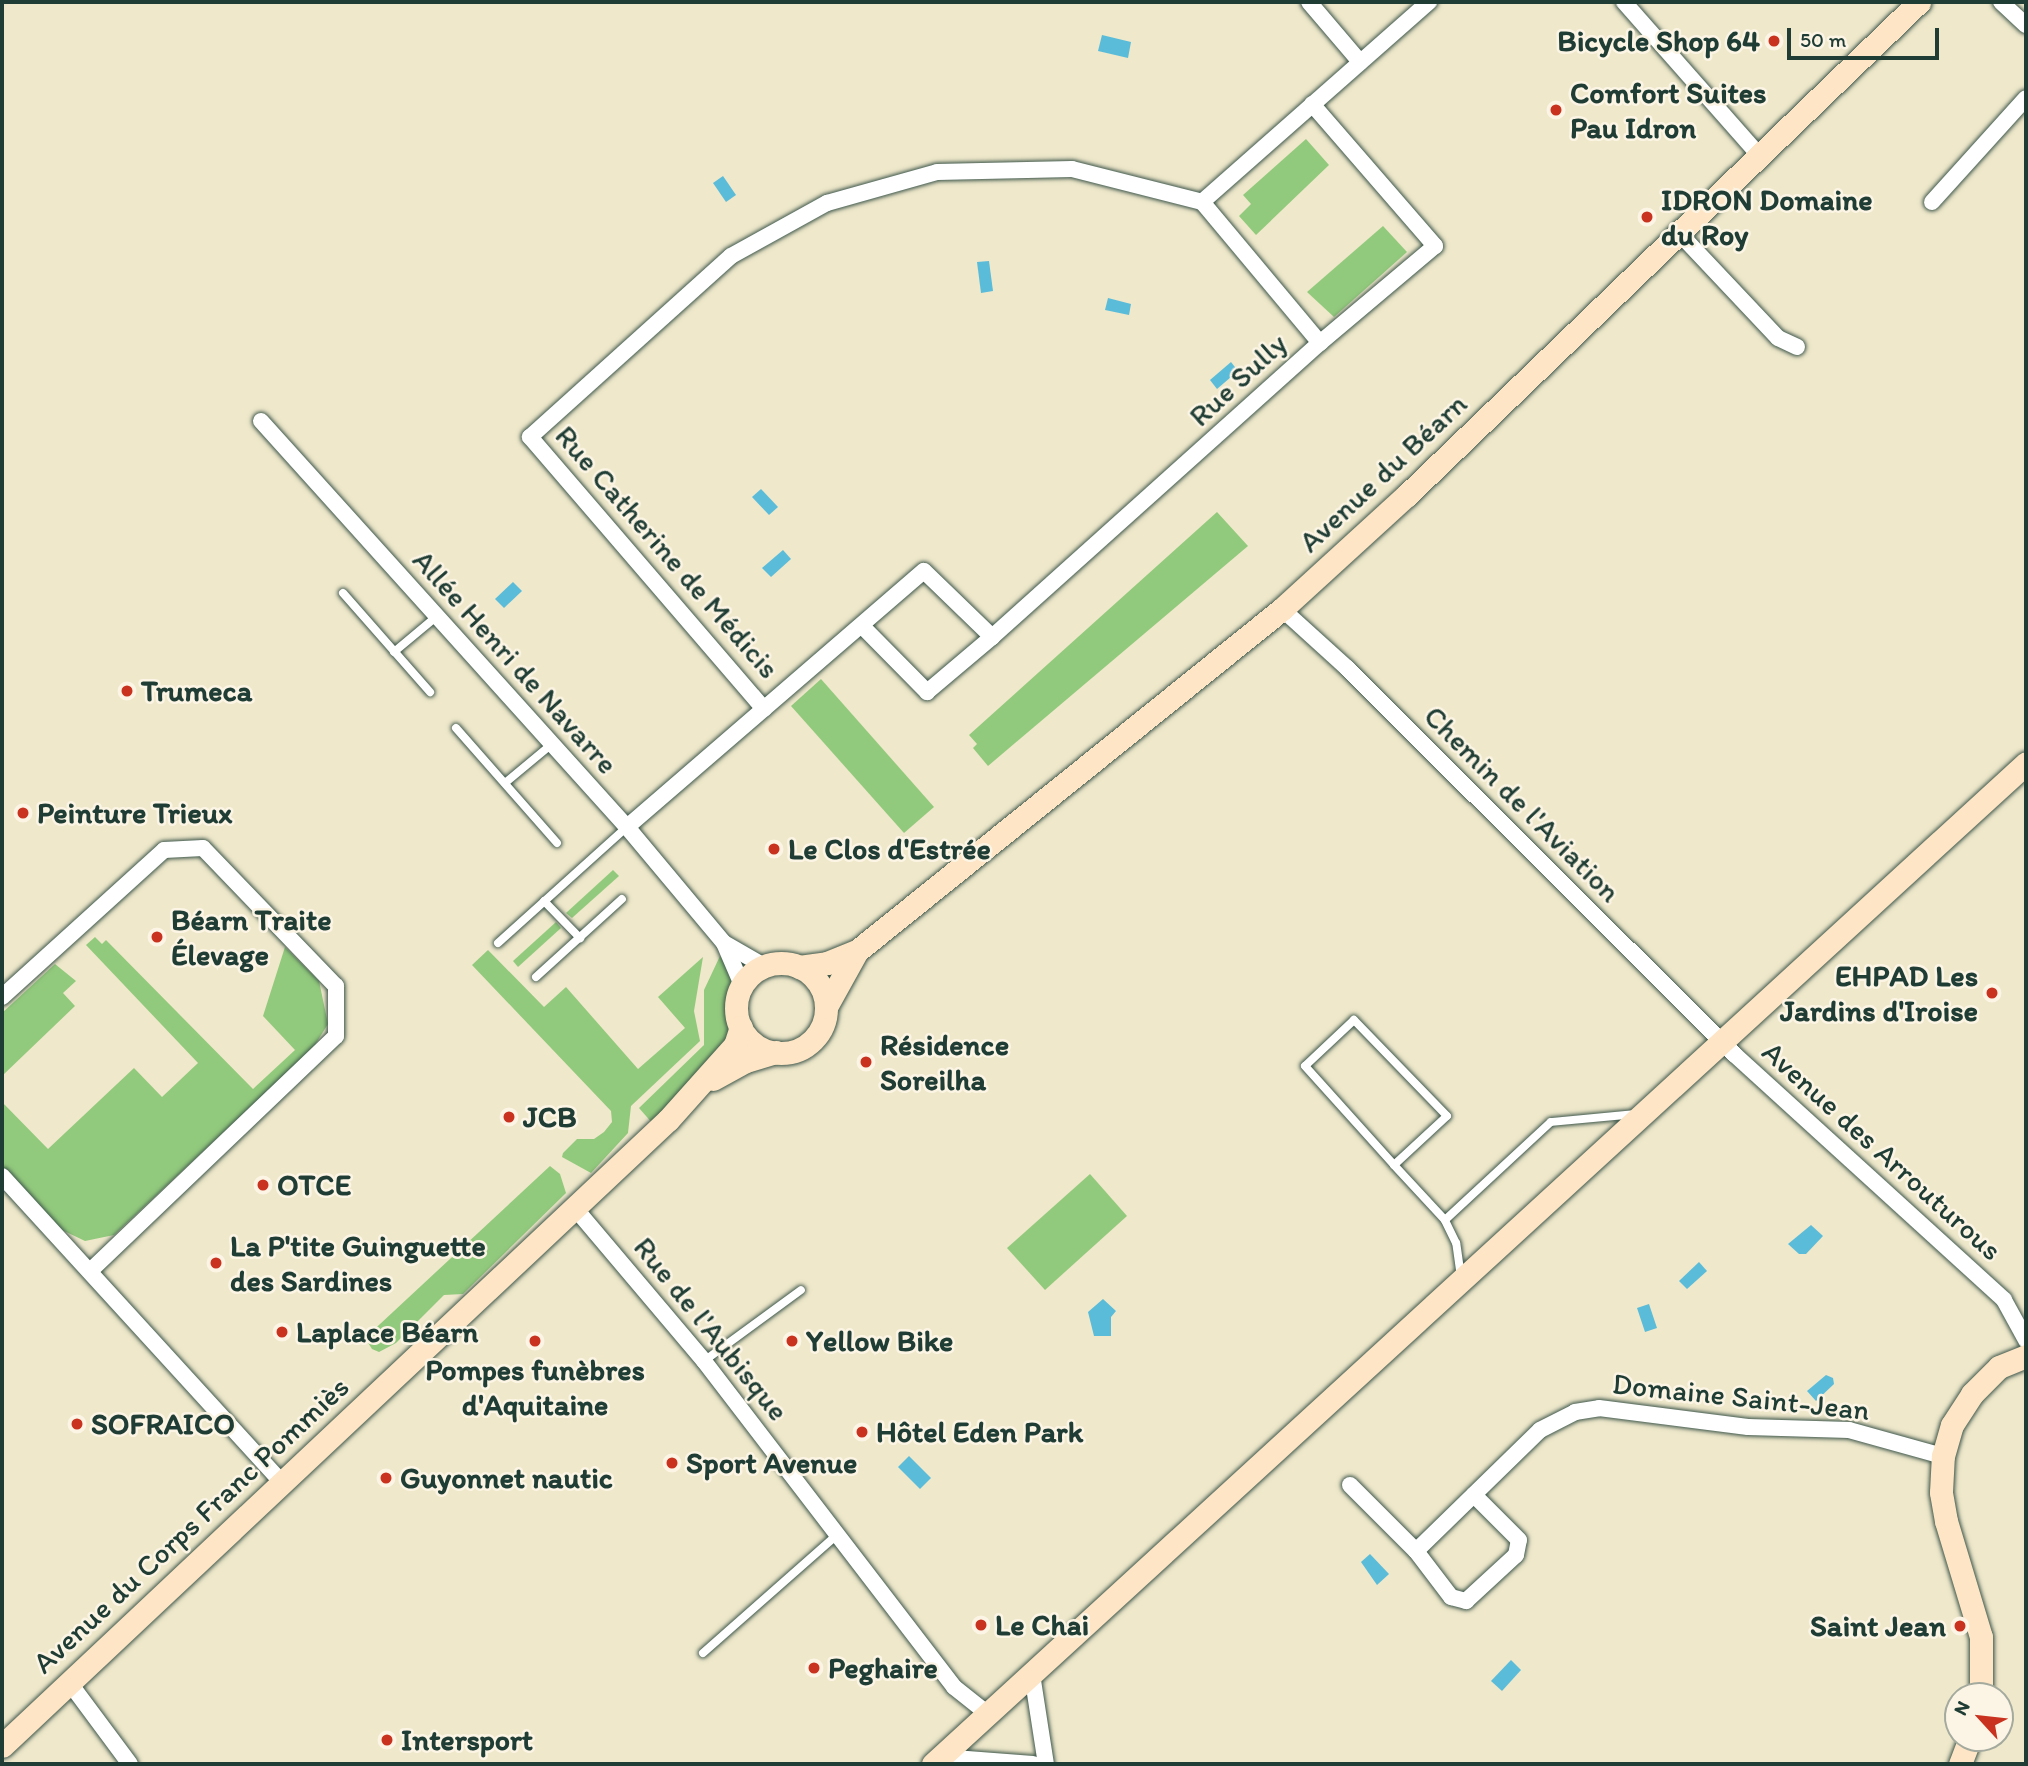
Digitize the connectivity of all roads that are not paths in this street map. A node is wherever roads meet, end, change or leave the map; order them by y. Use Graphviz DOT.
graph roads {
  1 [pos="1309,2"];
  2 [pos="1429,2"];
  3 [pos="1624,2"];
  4 [pos="1919,2"];
  5 [pos="2001,2"];
  6 [pos="2026,25"];
  7 [pos="1360,62"];
  8 [pos="2026,98"];
  9 [pos="1312,104"];
  10 [pos="1759,155"];
  11 [pos="1202,202"];
  12 [pos="1932,202"];
  13 [pos="1680,234"];
  14 [pos="1320,343"];
  15 [pos="1797,347"];
  16 [pos="261,421"];
  17 [pos="343,593"];
  18 [pos="1282,609"];
  19 [pos="437,616"];
  20 [pos="862,626"];
  21 [pos="992,637"];
  22 [pos="394,652"];
  23 [pos="430,692"];
  24 [pos="764,709"];
  25 [pos="456,728"];
  26 [pos="552,744"];
  27 [pos="2026,763"];
  28 [pos="505,783"];
  29 [pos="626,827"];
  30 [pos="556,843"];
  31 [pos="622,899"];
  32 [pos="544,901"];
  33 [pos="580,938"];
  34 [pos="498,943"];
  35 [pos="724,943"];
  36 [pos="857,951"];
  37 [pos="764,966"];
  38 [pos="799,967"];
  39 [pos="536,977"];
  40 [pos="742,985"];
  41 [pos="2,997"];
  42 [pos="826,1007"];
  43 [pos="741,1027"];
  44 [pos="1720,1041"];
  45 [pos="776,1052"];
  46 [pos="704,1084"];
  47 [pos="1641,1114"];
  48 [pos="1394,1165"];
  49 [pos="2,1176"];
  50 [pos="575,1208"];
  51 [pos="1445,1220"];
  52 [pos="91,1270"];
  53 [pos="1461,1280"];
  54 [pos="801,1290"];
  55 [pos="2026,1340"];
  56 [pos="2026,1356"];
  57 [pos="704,1361"];
  58 [pos="1943,1456"];
  59 [pos="282,1483"];
  60 [pos="1350,1485"];
  61 [pos="1474,1495"];
  62 [pos="837,1535"];
  63 [pos="1416,1551"];
  64 [pos="703,1653"];
  65 [pos="1032,1674"];
  66 [pos="69,1682"];
  67 [pos="1981,1682"];
  68 [pos="988,1714"];
  69 [pos="2,1746"];
  70 [pos="937,1760"];
  71 [pos="130,1764"];
  72 [pos="1033,1764"];
  73 [pos="1046,1764"];
  1 -- 7 [label="street"];
  2 -- 7 [label="street"];
  3 -- 10 [label="street"];
  4 -- 10 [label="street, Avenue du Béarn"];
  5 -- 6 [label="street"];
  7 -- 9 [label="street"];
  8 -- 12 [label="street"];
  9 -- 11 [label="street"];
  9 -- 14 [label="street"];
  10 -- 13 [label="street, Avenue du Béarn"];
  11 -- 14 [label="street, Rue Sully"];
  11 -- 24 [label="street, Rue Catherine de Médicis"];
  13 -- 15 [label="street"];
  13 -- 18 [label="street, Avenue du Béarn"];
  14 -- 21 [label="street, Rue Sully"];
  16 -- 19 [label="street, Allée Henri de Navarre"];
  17 -- 22 [label="lane"];
  18 -- 36 [label="street, Avenue du Béarn"];
  18 -- 44 [label="street, Chemin de l'Aviation"];
  19 -- 22 [label="lane"];
  19 -- 26 [label="street, Allée Henri de Navarre"];
  20 -- 21 [label="street"];
  20 -- 21 [label="street, Rue Sully"];
  20 -- 24 [label="street"];
  22 -- 23 [label="lane"];
  24 -- 29 [label="street"];
  25 -- 28 [label="lane"];
  26 -- 28 [label="lane"];
  26 -- 29 [label="street, Allée Henri de Navarre"];
  27 -- 44 [label="street"];
  28 -- 30 [label="lane"];
  29 -- 32 [label="lane"];
  29 -- 35 [label="street, Allée Henri de Navarre"];
  31 -- 33 [label="lane"];
  32 -- 33 [label="lane"];
  32 -- 34 [label="lane"];
  33 -- 39 [label="lane"];
  35 -- 37 [label="street, Allée Henri de Navarre"];
  35 -- 40 [label="street, Allée Henri de Navarre"];
  36 -- 38 [label="street, Avenue du Béarn"];
  36 -- 42 [label="street, Avenue du Béarn"];
  37 -- 38 [label="street"];
  37 -- 40 [label="street"];
  38 -- 42 [label="street"];
  40 -- 43 [label="street"];
  41 -- 52 [label="street"];
  42 -- 45 [label="street"];
  43 -- 45 [label="street"];
  43 -- 46 [label="street"];
  44 -- 47 [label="street"];
  44 -- 55 [label="street, Avenue des Arrouturous"];
  45 -- 46 [label="street"];
  46 -- 50 [label="street, Avenue du Corps Franc Pommiès"];
  47 -- 51 [label="lane"];
  47 -- 53 [label="street"];
  48 -- 48 [label="lane"];
  48 -- 51 [label="lane"];
  49 -- 52 [label="street"];
  50 -- 57 [label="street, Rue de l'Aubisque"];
  50 -- 59 [label="street, Avenue du Corps Franc Pommiès"];
  51 -- 53 [label="lane"];
  52 -- 59 [label="street"];
  53 -- 65 [label="street"];
  54 -- 57 [label="lane"];
  56 -- 58 [label="street"];
  57 -- 62 [label="street, Rue de l'Aubisque"];
  58 -- 61 [label="street, Domaine Saint-Jean"];
  58 -- 67 [label="street"];
  59 -- 66 [label="street, Avenue du Corps Franc Pommiès"];
  60 -- 63 [label="street"];
  61 -- 63 [label="street, Domaine Saint-Jean"];
  61 -- 63 [label="street"];
  62 -- 64 [label="lane"];
  62 -- 68 [label="street, Rue de l'Aubisque"];
  65 -- 68 [label="street"];
  65 -- 73 [label="street"];
  66 -- 69 [label="street, Avenue du Corps Franc Pommiès"];
  66 -- 71 [label="street"];
  68 -- 70 [label="street"];
  70 -- 72 [label="street"];
}
